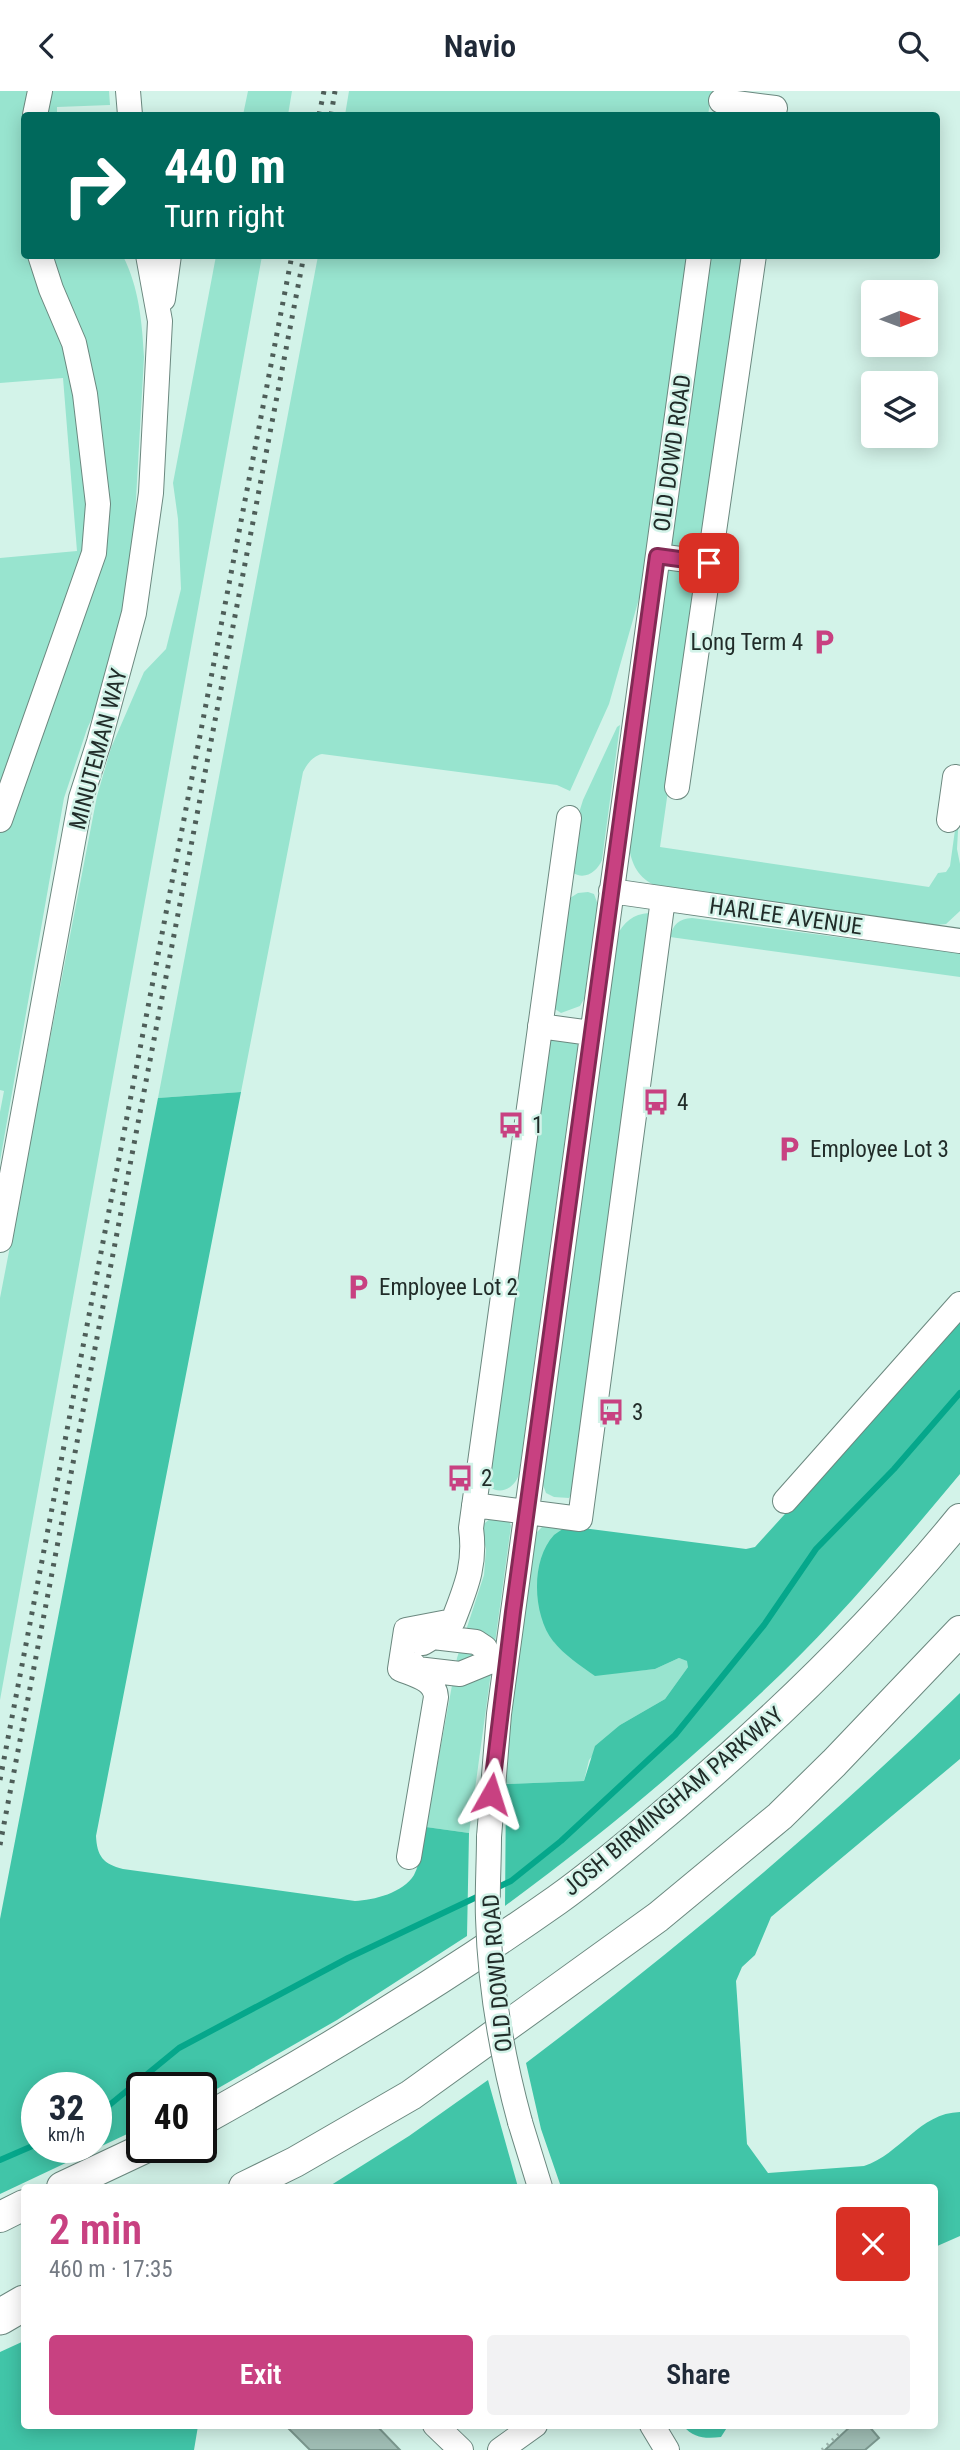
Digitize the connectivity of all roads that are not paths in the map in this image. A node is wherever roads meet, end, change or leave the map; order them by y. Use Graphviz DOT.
graph roads {
  1 [pos="40,91"];
  2 [pos="128,91"];
  3 [pos="721,103"];
  4 [pos="775,105"];
  5 [pos="36,112"];
  6 [pos="130,112"];
  7 [pos="41,259"];
  8 [pos="149,259"];
  9 [pos="168,259"];
  10 [pos="698,259"];
  11 [pos="753,259"];
  12 [pos="160,321"];
  13 [pos="657,556"];
  14 [pos="709,563"];
  15 [pos="958,777"];
  16 [pos="677,787"];
  17 [pos="569,818"];
  18 [pos="0,820"];
  19 [pos="949,820"];
  20 [pos="611,891"];
  21 [pos="663,899"];
  22 [pos="960,941"];
  23 [pos="541,1021"];
  24 [pos="592,1028"];
  25 [pos="6,1171"];
  26 [pos="0,1240"];
  27 [pos="960,1304"];
  28 [pos="474,1499"];
  29 [pos="786,1501"];
  30 [pos="527,1506"];
  31 [pos="960,1519"];
  32 [pos="960,1631"];
  33 [pos="409,1655"];
  34 [pos="495,1656"];
  35 [pos="960,1662"];
  36 [pos="780,1816"];
  37 [pos="409,1857"];
  38 [pos="217,2112"];
  39 [pos="126,2157"];
  40 [pos="68,2184"];
  41 [pos="250,2184"];
  42 [pos="539,2184"];
  43 [pos="21,2207"];
  44 [pos="0,2217"];
  45 [pos="21,2297"];
  46 [pos="21,2305"];
  47 [pos="0,2307"];
  48 [pos="0,2317"];
  49 [pos="439,2429"];
  50 [pos="529,2429"];
  51 [pos="654,2429"];
  52 [pos="461,2450"];
  53 [pos="500,2450"];
  54 [pos="667,2450"];
  1 -- 5 [label="street"];
  2 -- 6 [label="street"];
  3 -- 4 [label="street"];
  7 -- 18 [label="street"];
  8 -- 12 [label="street, MINUTEMAN WAY"];
  9 -- 12 [label="street"];
  10 -- 13 [label="street, OLD DOWD ROAD"];
  11 -- 14 [label="street"];
  12 -- 25 [label="street, MINUTEMAN WAY"];
  13 -- 14 [label="street"];
  13 -- 20 [label="street, OLD DOWD ROAD"];
  14 -- 16 [label="street"];
  15 -- 19 [label="street"];
  17 -- 23 [label="street"];
  20 -- 21 [label="street, HARLEE AVENUE"];
  20 -- 24 [label="street, OLD DOWD ROAD"];
  21 -- 22 [label="street, HARLEE AVENUE"];
  21 -- 30 [label="street"];
  23 -- 24 [label="street"];
  23 -- 28 [label="street"];
  24 -- 30 [label="street, OLD DOWD ROAD"];
  25 -- 26 [label="street, MINUTEMAN WAY"];
  27 -- 29 [label="street"];
  28 -- 30 [label="street"];
  28 -- 33 [label="street"];
  30 -- 34 [label="street, OLD DOWD ROAD"];
  31 -- 38 [label="main road, JOSH BIRMINGHAM PARKWAY"];
  32 -- 36 [label="main road"];
  33 -- 34 [label="street"];
  33 -- 34 [label="street"];
  33 -- 37 [label="street"];
  34 -- 42 [label="street, OLD DOWD ROAD, bridge"];
  35 -- 36 [label="main road"];
  36 -- 41 [label="main road"];
  39 -- 40 [label="main road"];
  43 -- 44 [label="main road"];
  45 -- 47 [label="highway"];
  46 -- 48 [label="highway"];
  49 -- 52 [label="street"];
  50 -- 53 [label="street"];
  51 -- 54 [label="street"];
}
